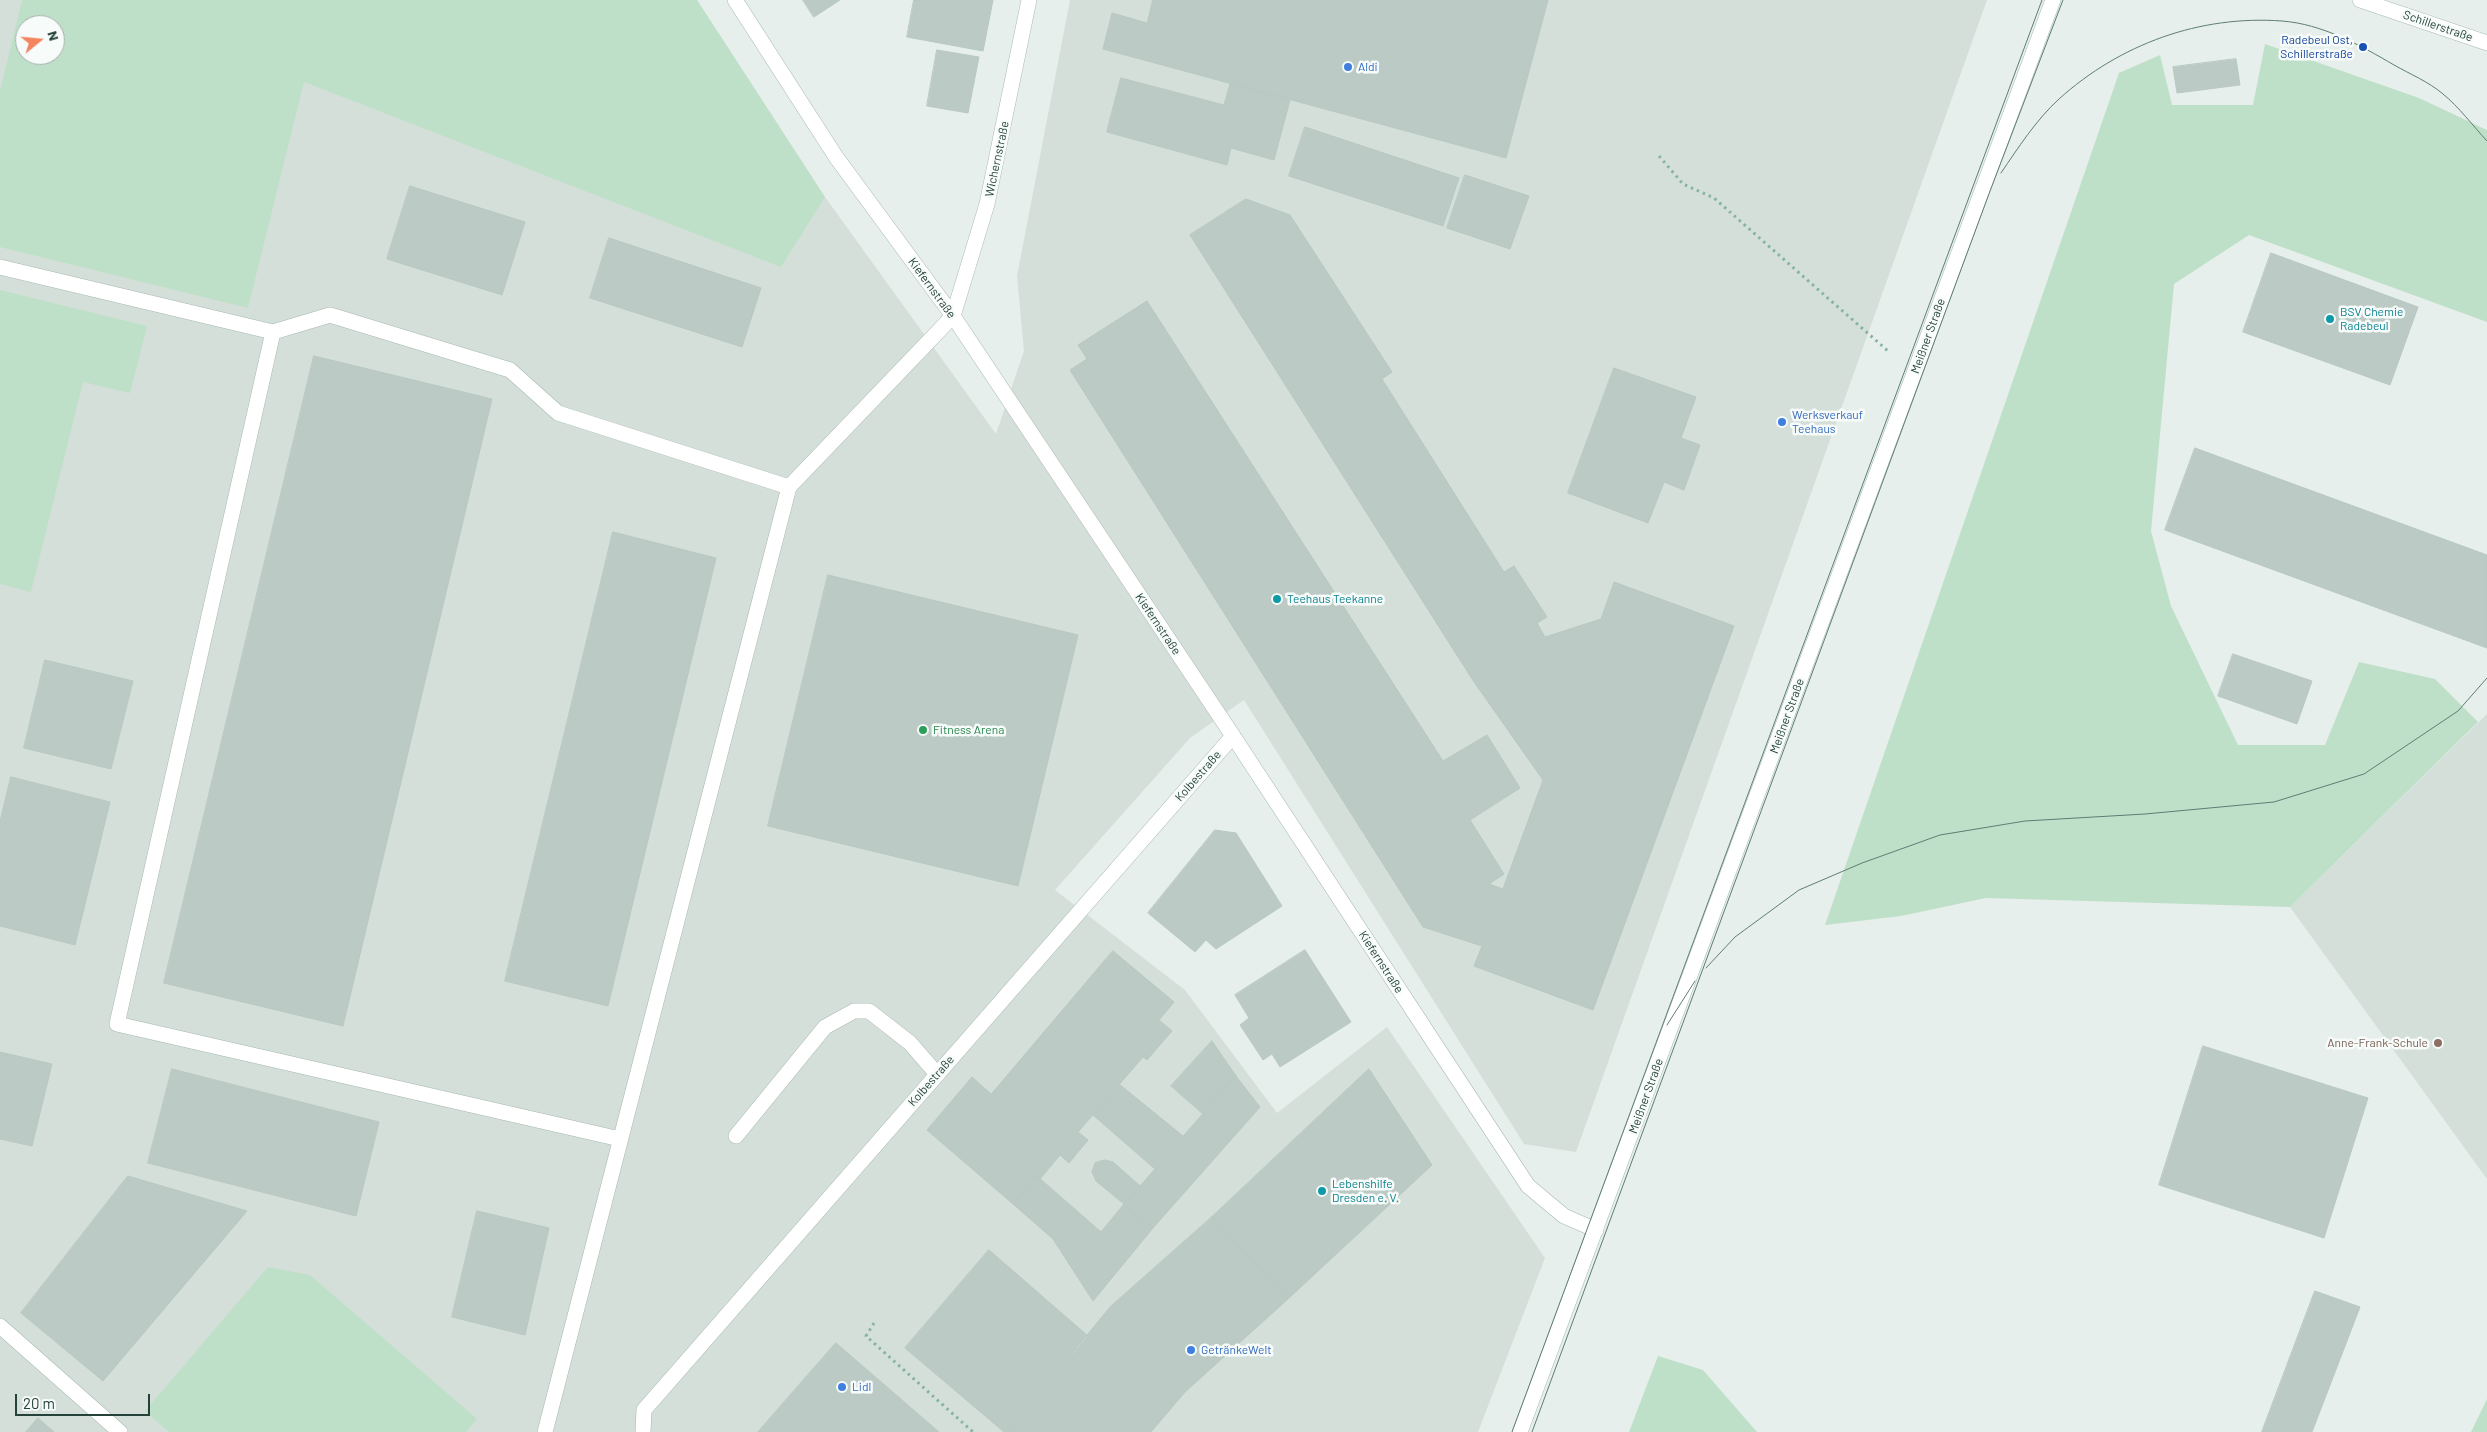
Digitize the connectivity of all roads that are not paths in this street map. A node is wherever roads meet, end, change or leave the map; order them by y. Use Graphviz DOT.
graph roads {
  1 [pos="736,0"];
  2 [pos="1029,0"];
  3 [pos="2054,0"];
  4 [pos="2360,0"];
  5 [pos="2487,43"];
  6 [pos="0,267"];
  7 [pos="953,316"];
  8 [pos="273,332"];
  9 [pos="789,487"];
  10 [pos="1233,736"];
  11 [pos="937,1074"];
  12 [pos="736,1136"];
  13 [pos="620,1139"];
  14 [pos="1596,1230"];
  15 [pos="0,1326"];
  16 [pos="120,1432"];
  17 [pos="544,1432"];
  18 [pos="642,1432"];
  19 [pos="1520,1432"];
  1 -- 7 [label="street, Kiefernstraße"];
  2 -- 7 [label="street, Wichernstraße"];
  3 -- 14 [label="street, Meißner Straße"];
  4 -- 5 [label="street, Schillerstraße"];
  6 -- 8 [label="street"];
  7 -- 9 [label="street"];
  7 -- 10 [label="street, Kiefernstraße"];
  8 -- 9 [label="street"];
  8 -- 13 [label="street"];
  9 -- 13 [label="street"];
  10 -- 11 [label="street, Kolbestraße"];
  10 -- 14 [label="street, Kiefernstraße"];
  11 -- 12 [label="street"];
  11 -- 18 [label="street, Kolbestraße"];
  13 -- 17 [label="street"];
  14 -- 19 [label="street, Meißner Straße"];
  15 -- 16 [label="street"];
}
